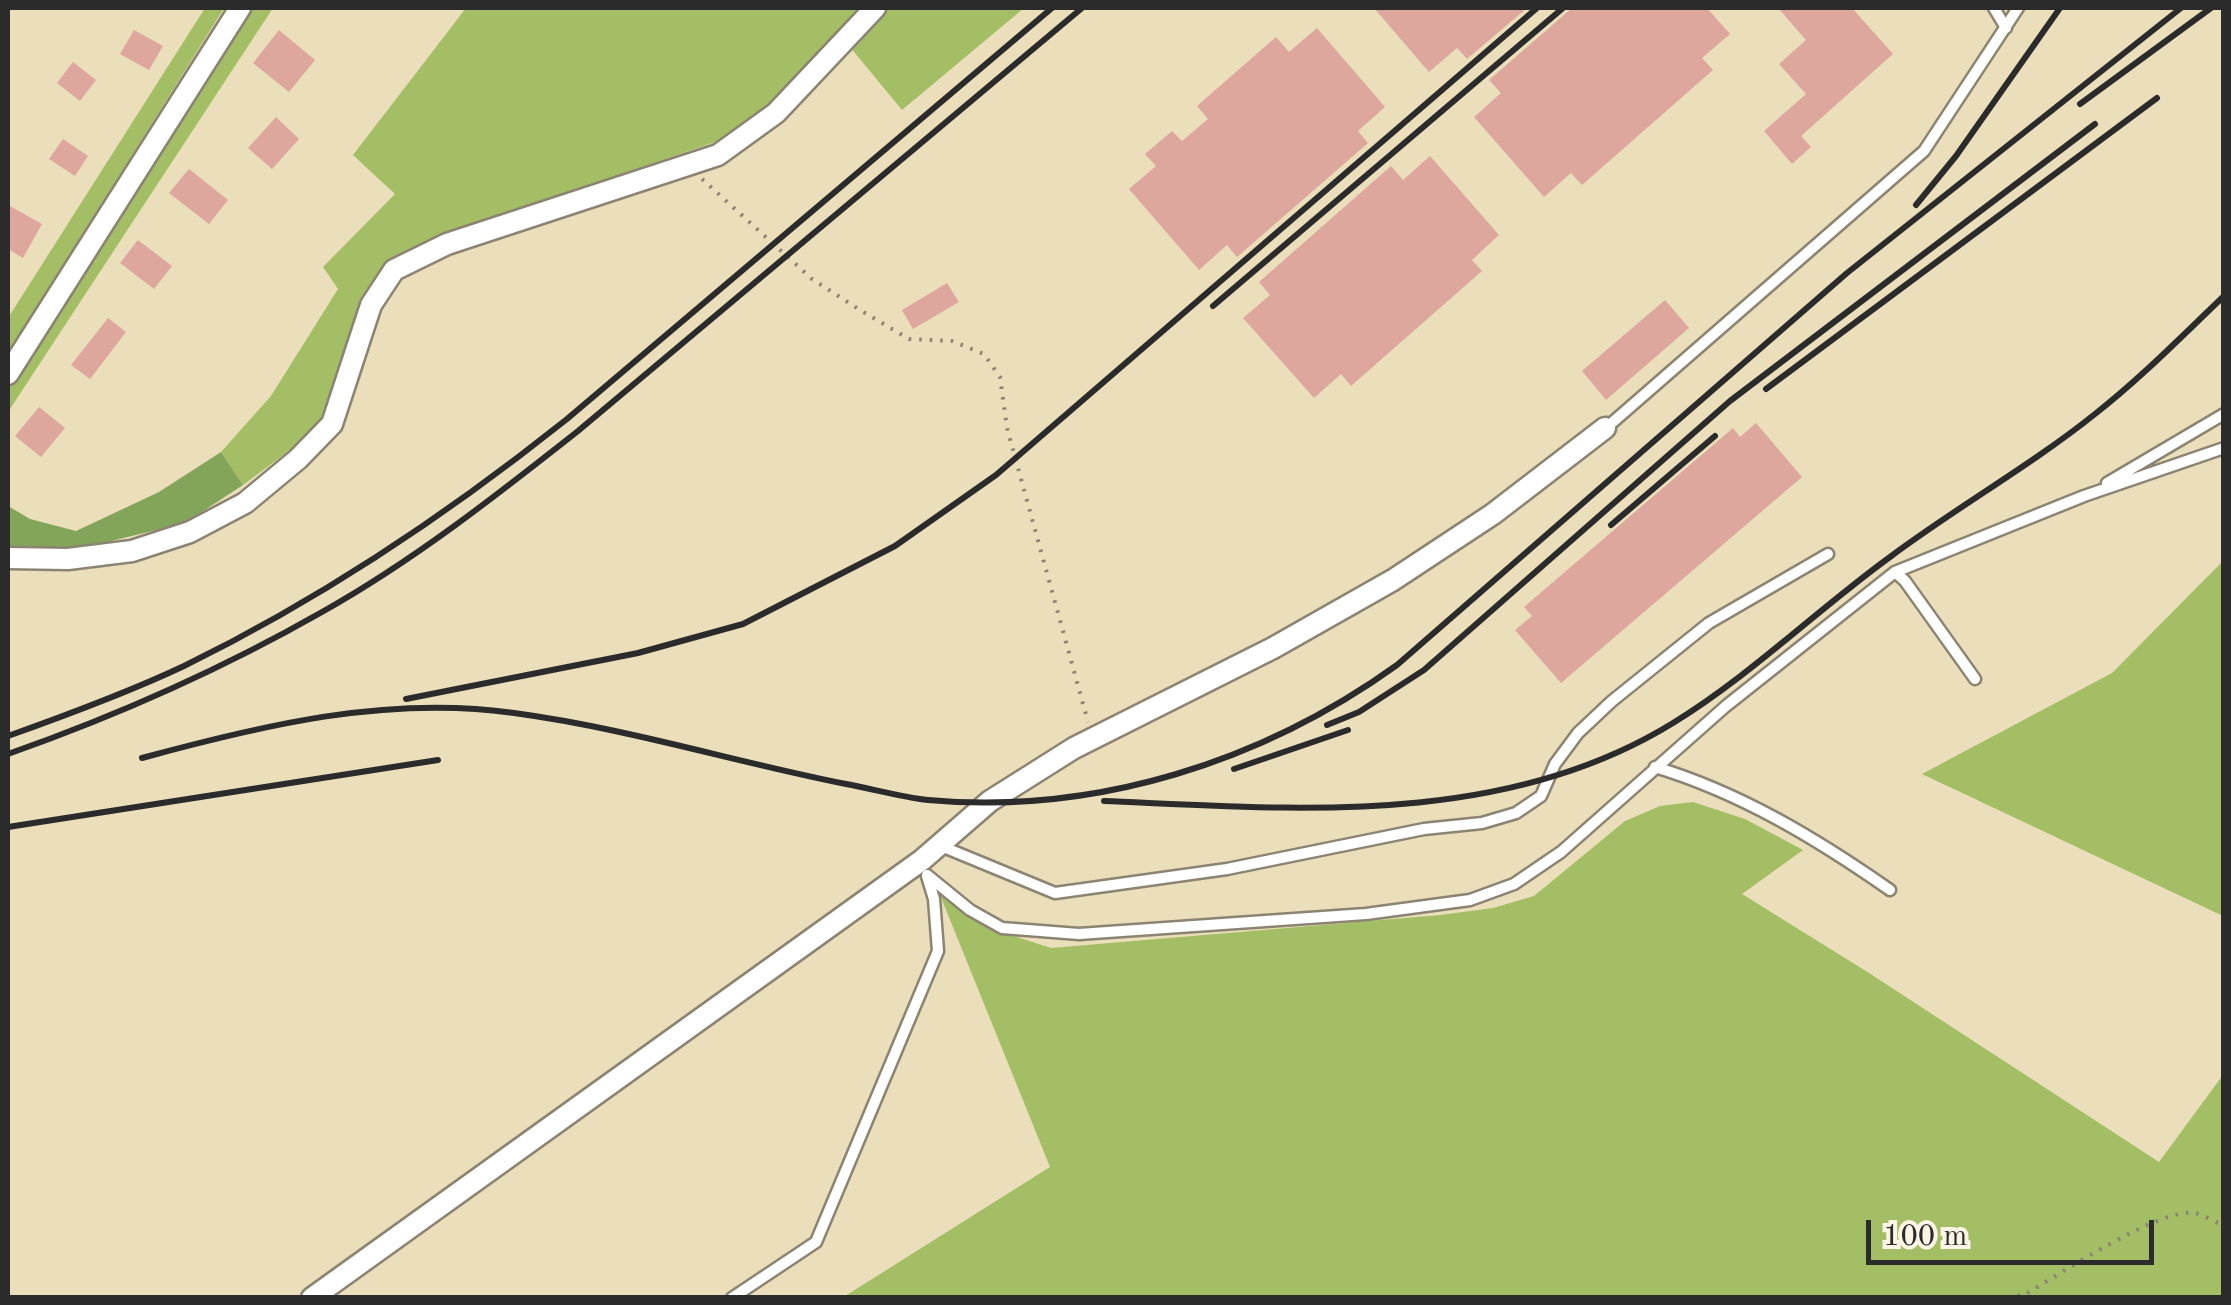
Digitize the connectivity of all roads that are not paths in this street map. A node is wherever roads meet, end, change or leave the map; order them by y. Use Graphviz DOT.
graph roads {
  1 [pos="240,8"];
  2 [pos="876,8"];
  3 [pos="1994,8"];
  4 [pos="2018,8"];
  5 [pos="2006,28"];
  6 [pos="8,374"];
  7 [pos="2224,414"];
  8 [pos="1605,428"];
  9 [pos="2224,448"];
  10 [pos="2084,496"];
  11 [pos="1828,554"];
  12 [pos="8,558"];
  13 [pos="1895,572"];
  14 [pos="1975,680"];
  15 [pos="1655,767"];
  16 [pos="941,846"];
  17 [pos="924,867"];
  18 [pos="1890,890"];
  19 [pos="312,1298"];
  20 [pos="732,1298"];
  1 -- 6 [label="street"];
  2 -- 12 [label="street"];
  3 -- 5 [label="lane"];
  4 -- 5 [label="lane"];
  5 -- 8 [label="lane"];
  7 -- 10 [label="lane"];
  8 -- 16 [label="street"];
  9 -- 10 [label="lane"];
  10 -- 13 [label="lane"];
  11 -- 16 [label="lane"];
  13 -- 14 [label="lane"];
  13 -- 15 [label="lane"];
  15 -- 17 [label="lane"];
  15 -- 18 [label="lane"];
  16 -- 17 [label="street"];
  17 -- 19 [label="street"];
  17 -- 20 [label="lane"];
}
